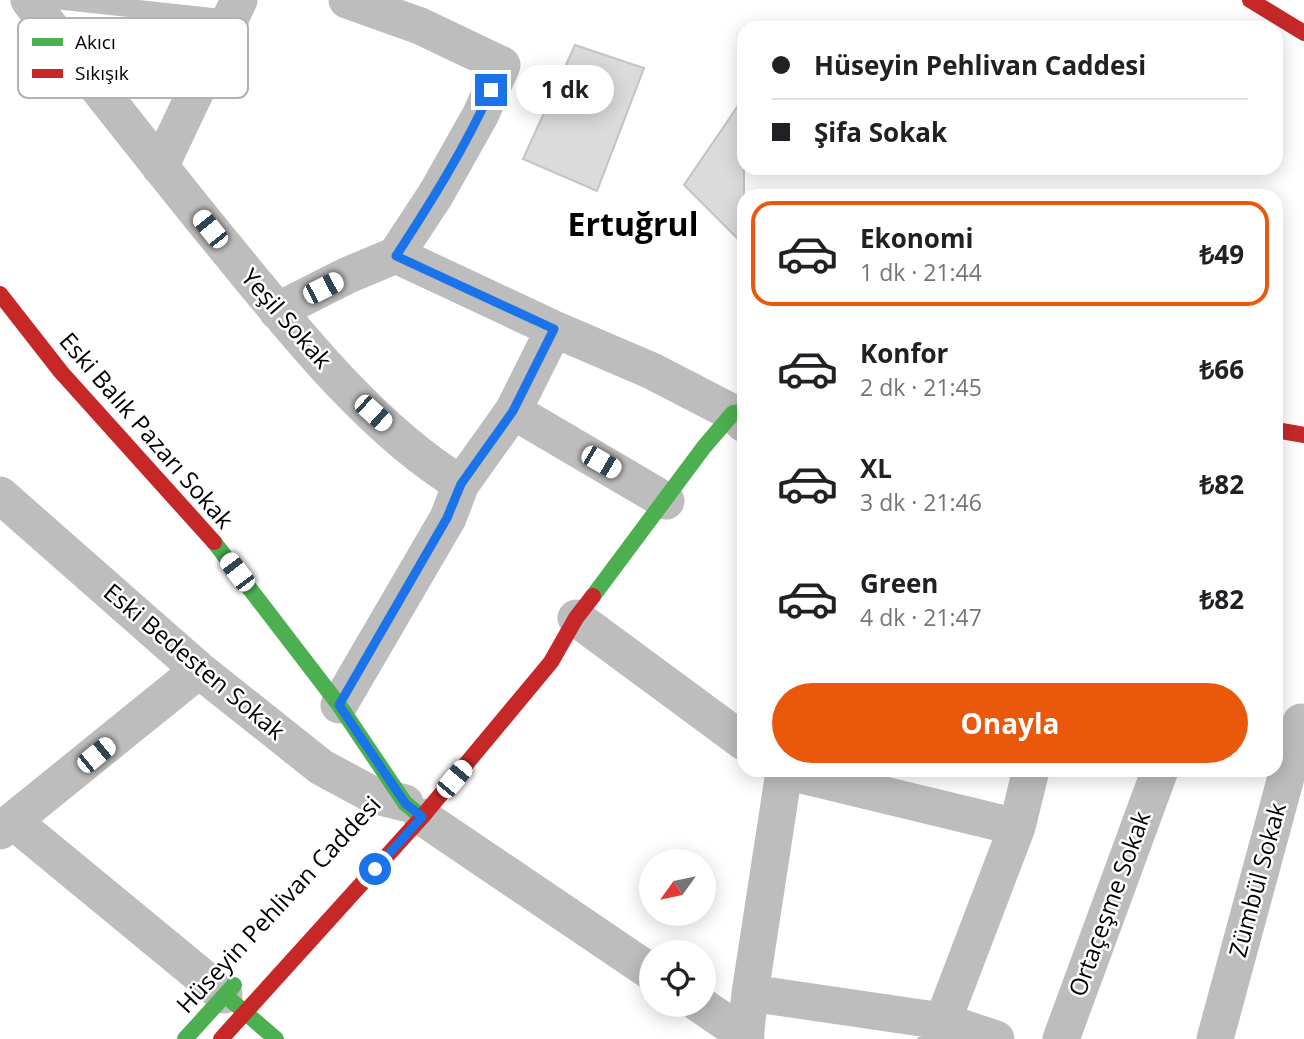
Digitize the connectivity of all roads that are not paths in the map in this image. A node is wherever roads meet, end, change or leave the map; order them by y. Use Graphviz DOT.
graph roads {
  1 [pos="22,0"];
  2 [pos="29,0"];
  3 [pos="55,0"];
  4 [pos="347,0"];
  5 [pos="1250,0"];
  6 [pos="235,9"];
  7 [pos="0,14"];
  8 [pos="43,18"];
  9 [pos="1304,33"];
  10 [pos="106,98"];
  11 [pos="193,98"];
  12 [pos="160,167"];
  13 [pos="396,256"];
  14 [pos="0,294"];
  15 [pos="277,311"];
  16 [pos="554,329"];
  17 [pos="513,411"];
  18 [pos="737,414"];
  19 [pos="737,419"];
  20 [pos="1283,431"];
  21 [pos="1304,435"];
  22 [pos="461,484"];
  23 [pos="0,495"];
  24 [pos="666,500"];
  25 [pos="576,618"];
  26 [pos="547,639"];
  27 [pos="199,670"];
  28 [pos="339,705"];
  29 [pos="1294,720"];
  30 [pos="737,737"];
  31 [pos="1283,764"];
  32 [pos="782,777"];
  33 [pos="808,777"];
  34 [pos="1029,777"];
  35 [pos="1157,777"];
  36 [pos="1280,777"];
  37 [pos="409,807"];
  38 [pos="7,827"];
  39 [pos="1017,827"];
  40 [pos="639,964"];
  41 [pos="750,993"];
  42 [pos="238,994"];
  43 [pos="716,1016"];
  44 [pos="939,1030"];
  45 [pos="746,1038"];
  46 [pos="185,1039"];
  47 [pos="221,1039"];
  48 [pos="276,1039"];
  49 [pos="996,1039"];
  50 [pos="1061,1039"];
  51 [pos="1214,1039"];
  1 -- 7 [label="street"];
  2 -- 8 [label="street, Yeşil Sokak"];
  3 -- 6 [label="lane"];
  4 -- 13 [label="street"];
  5 -- 9 [label="street"];
  10 -- 12 [label="street, Yeşil Sokak"];
  11 -- 12 [label="street"];
  12 -- 15 [label="street, Yeşil Sokak"];
  13 -- 15 [label="street"];
  13 -- 16 [label="street"];
  14 -- 28 [label="street, Eski Balık Pazarı Sokak"];
  15 -- 22 [label="street, Yeşil Sokak"];
  16 -- 17 [label="street"];
  16 -- 18 [label="street"];
  17 -- 22 [label="street"];
  17 -- 24 [label="street"];
  19 -- 24 [label="street, Hüseyin Pehlivan Caddesi"];
  20 -- 21 [label="street"];
  22 -- 28 [label="street"];
  23 -- 27 [label="street, Eski Bedesten Sokak"];
  24 -- 25 [label="street, Hüseyin Pehlivan Caddesi"];
  25 -- 26 [label="street, Hüseyin Pehlivan Caddesi"];
  25 -- 30 [label="street"];
  25 -- 37 [label="street, Hüseyin Pehlivan Caddesi"];
  27 -- 37 [label="street, Eski Bedesten Sokak"];
  27 -- 38 [label="street"];
  28 -- 37 [label="street, Eski Balık Pazarı Sokak"];
  29 -- 31 [label="street, Zümbül Sokak"];
  32 -- 41 [label="street"];
  33 -- 39 [label="street"];
  34 -- 39 [label="street"];
  35 -- 50 [label="street, Ortaçeşme Sokak"];
  36 -- 51 [label="street, Zümbül Sokak"];
  37 -- 40 [label="street, Eski Bedesten Sokak"];
  37 -- 42 [label="street, Hüseyin Pehlivan Caddesi"];
  38 -- 42 [label="street"];
  39 -- 44 [label="street"];
  41 -- 44 [label="street"];
  41 -- 45 [label="street"];
  42 -- 46 [label="street, Hüseyin Pehlivan Caddesi"];
  42 -- 47 [label="street, Hüseyin Pehlivan Caddesi"];
  42 -- 48 [label="street"];
  43 -- 45 [label="street"];
  44 -- 49 [label="street"];
}
